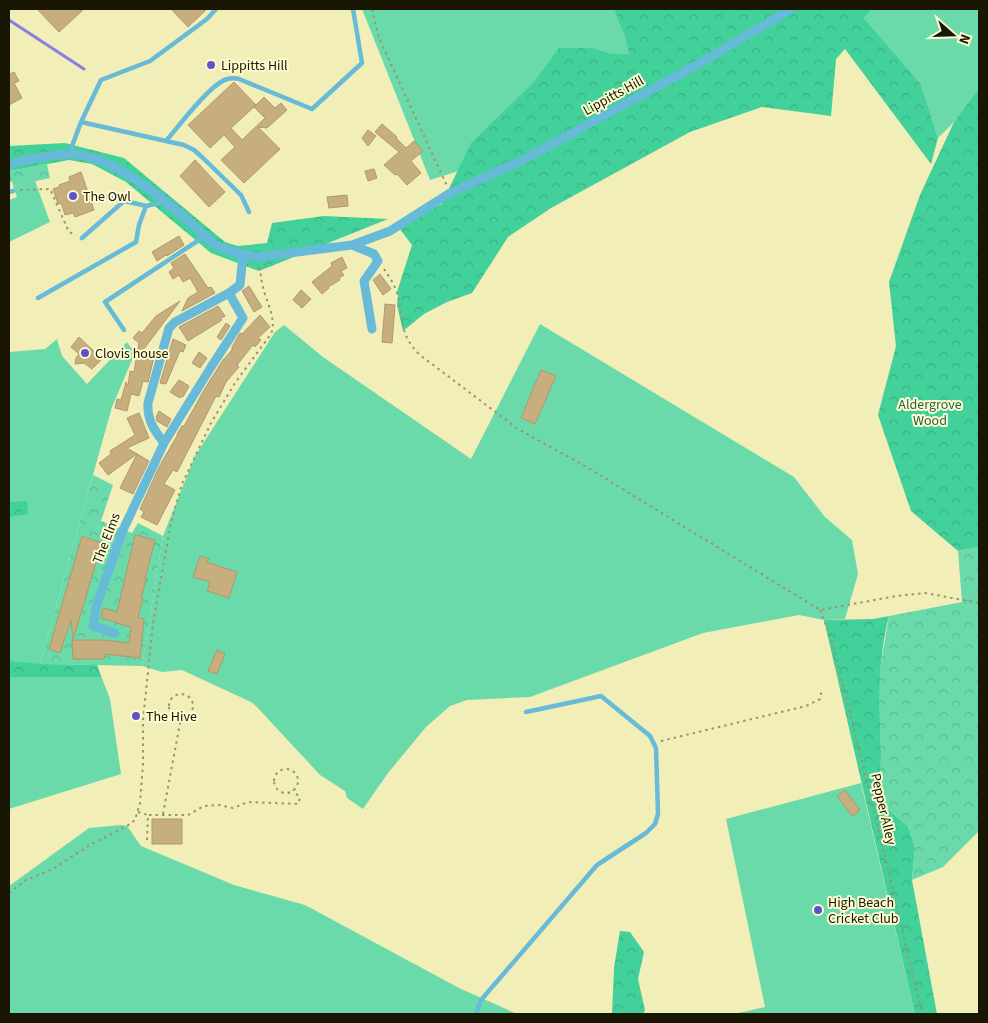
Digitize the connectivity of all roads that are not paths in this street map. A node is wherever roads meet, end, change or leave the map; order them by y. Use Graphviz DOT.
graph roads {
  1 [pos="216,9"];
  2 [pos="353,9"];
  3 [pos="791,9"];
  4 [pos="81,122"];
  5 [pos="166,141"];
  6 [pos="69,154"];
  7 [pos="9,164"];
  8 [pos="104,196"];
  9 [pos="124,201"];
  10 [pos="165,201"];
  11 [pos="146,206"];
  12 [pos="249,212"];
  13 [pos="204,236"];
  14 [pos="82,238"];
  15 [pos="352,245"];
  16 [pos="242,255"];
  17 [pos="229,293"];
  18 [pos="38,298"];
  19 [pos="372,329"];
  20 [pos="124,330"];
  21 [pos="164,443"];
  22 [pos="115,633"];
  23 [pos="526,712"];
  24 [pos="476,1014"];
  1 -- 4 [label="lane"];
  2 -- 5 [label="lane"];
  3 -- 15 [label="street, Lippitts Hill"];
  4 -- 5 [label="lane"];
  4 -- 6 [label="lane"];
  5 -- 12 [label="lane"];
  6 -- 7 [label="street, Lippitts Hill"];
  6 -- 10 [label="street, Lippitts Hill"];
  8 -- 9 [label="lane"];
  9 -- 11 [label="lane"];
  9 -- 14 [label="lane"];
  10 -- 11 [label="lane"];
  10 -- 13 [label="street, Lippitts Hill"];
  11 -- 18 [label="lane"];
  13 -- 16 [label="street, Lippitts Hill"];
  13 -- 20 [label="lane"];
  15 -- 16 [label="street, Lippitts Hill"];
  15 -- 19 [label="street"];
  16 -- 17 [label="street"];
  17 -- 21 [label="street, The Elms"];
  17 -- 21 [label="street"];
  21 -- 22 [label="street, The Elms"];
  23 -- 24 [label="lane"];
}
